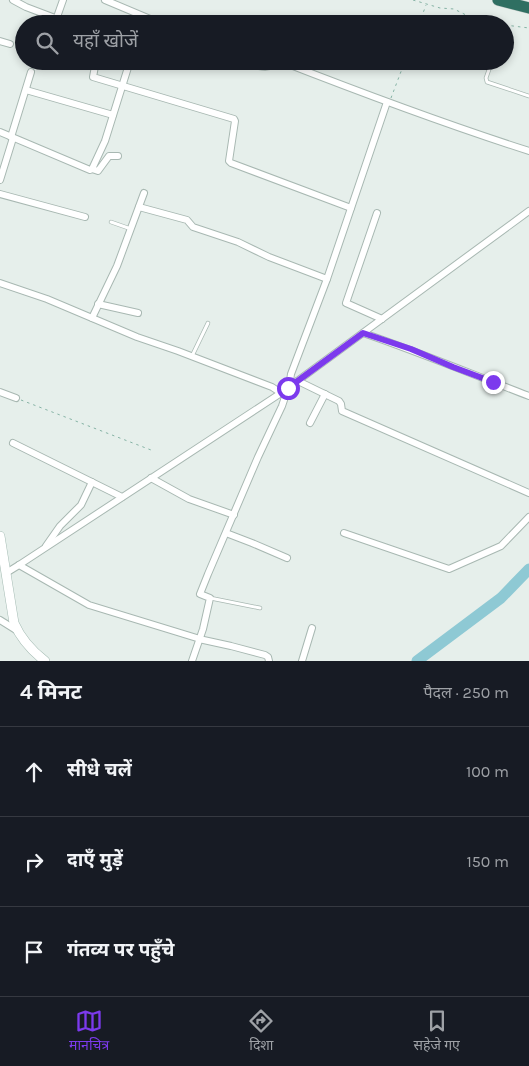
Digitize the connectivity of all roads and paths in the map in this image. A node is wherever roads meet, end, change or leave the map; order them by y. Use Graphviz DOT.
graph roads {
  1 [pos="12,0"];
  2 [pos="64,0"];
  3 [pos="105,0"];
  4 [pos="413,0"];
  5 [pos="498,0"];
  6 [pos="426,4"];
  7 [pos="529,8"];
  8 [pos="48,15"];
  9 [pos="57,15"];
  10 [pos="134,15"];
  11 [pos="422,15"];
  12 [pos="467,15"];
  13 [pos="514,26"];
  14 [pos="529,28"];
  15 [pos="0,40"];
  16 [pos="10,44"];
  17 [pos="95,70"];
  18 [pos="127,70"];
  19 [pos="301,70"];
  20 [pos="401,70"];
  21 [pos="489,70"];
  22 [pos="31,72"];
  23 [pos="122,86"];
  24 [pos="26,90"];
  25 [pos="529,96"];
  26 [pos="388,103"];
  27 [pos="113,115"];
  28 [pos="0,132"];
  29 [pos="12,137"];
  30 [pos="529,151"];
  31 [pos="118,156"];
  32 [pos="92,170"];
  33 [pos="0,180"];
  34 [pos="144,193"];
  35 [pos="0,194"];
  36 [pos="139,207"];
  37 [pos="351,208"];
  38 [pos="529,211"];
  39 [pos="377,213"];
  40 [pos="85,217"];
  41 [pos="111,222"];
  42 [pos="132,229"];
  43 [pos="327,279"];
  44 [pos="0,283"];
  45 [pos="98,304"];
  46 [pos="138,313"];
  47 [pos="92,318"];
  48 [pos="382,319"];
  49 [pos="208,323"];
  50 [pos="363,333"];
  51 [pos="192,356"];
  52 [pos="298,381"];
  53 [pos="288,388"];
  54 [pos="0,392"];
  55 [pos="281,393"];
  56 [pos="325,394"];
  57 [pos="529,396"];
  58 [pos="16,398"];
  59 [pos="310,423"];
  60 [pos="13,443"];
  61 [pos="151,450"];
  62 [pos="151,478"];
  63 [pos="92,482"];
  64 [pos="529,493"];
  65 [pos="122,497"];
  66 [pos="234,515"];
  67 [pos="529,517"];
  68 [pos="226,533"];
  69 [pos="344,533"];
  70 [pos="0,536"];
  71 [pos="44,549"];
  72 [pos="287,558"];
  73 [pos="19,565"];
  74 [pos="6,573"];
  75 [pos="210,598"];
  76 [pos="260,608"];
  77 [pos="0,620"];
  78 [pos="312,628"];
  79 [pos="18,631"];
  80 [pos="200,639"];
  81 [pos="45,661"];
  82 [pos="192,661"];
  83 [pos="269,661"];
  84 [pos="302,661"];
  1 -- 8 [label="street"];
  2 -- 9 [label="street"];
  3 -- 10 [label="street"];
  4 -- 6 [label="path"];
  5 -- 7 [label="highway"];
  6 -- 11 [label="path"];
  6 -- 12 [label="path"];
  13 -- 14 [label="path"];
  15 -- 16 [label="street"];
  17 -- 23 [label="street"];
  18 -- 23 [label="street"];
  19 -- 26 [label="street"];
  20 -- 26 [label="path"];
  21 -- 25 [label="lane"];
  22 -- 24 [label="street"];
  23 -- 27 [label="street"];
  23 -- 37 [label="street"];
  24 -- 27 [label="street"];
  24 -- 29 [label="street"];
  26 -- 30 [label="street"];
  26 -- 37 [label="street"];
  27 -- 32 [label="street"];
  28 -- 29 [label="street"];
  29 -- 32 [label="street"];
  29 -- 33 [label="street"];
  31 -- 32 [label="street"];
  34 -- 36 [label="street"];
  35 -- 40 [label="street"];
  36 -- 42 [label="street"];
  36 -- 43 [label="street"];
  37 -- 43 [label="street"];
  38 -- 48 [label="street"];
  39 -- 48 [label="street"];
  41 -- 42 [label="lane"];
  42 -- 45 [label="street"];
  43 -- 53 [label="street"];
  44 -- 47 [label="street"];
  45 -- 46 [label="street"];
  45 -- 47 [label="street"];
  47 -- 51 [label="street"];
  48 -- 50 [label="street"];
  49 -- 51 [label="lane"];
  50 -- 52 [label="street"];
  50 -- 57 [label="street"];
  51 -- 55 [label="street"];
  52 -- 53 [label="street"];
  52 -- 56 [label="street"];
  53 -- 55 [label="street"];
  53 -- 66 [label="street"];
  54 -- 58 [label="street"];
  55 -- 62 [label="street"];
  56 -- 59 [label="street"];
  56 -- 64 [label="street"];
  58 -- 61 [label="path"];
  60 -- 63 [label="street"];
  62 -- 65 [label="street"];
  62 -- 66 [label="street"];
  63 -- 65 [label="street"];
  63 -- 71 [label="street"];
  65 -- 71 [label="street"];
  66 -- 68 [label="street"];
  67 -- 69 [label="street"];
  68 -- 72 [label="street"];
  68 -- 75 [label="street"];
  70 -- 74 [label="street"];
  71 -- 73 [label="street"];
  73 -- 74 [label="street"];
  73 -- 80 [label="street"];
  74 -- 79 [label="street"];
  75 -- 76 [label="lane"];
  75 -- 80 [label="street"];
  77 -- 79 [label="street"];
  78 -- 84 [label="street"];
  79 -- 81 [label="street"];
  80 -- 82 [label="street"];
  80 -- 83 [label="street"];
}
